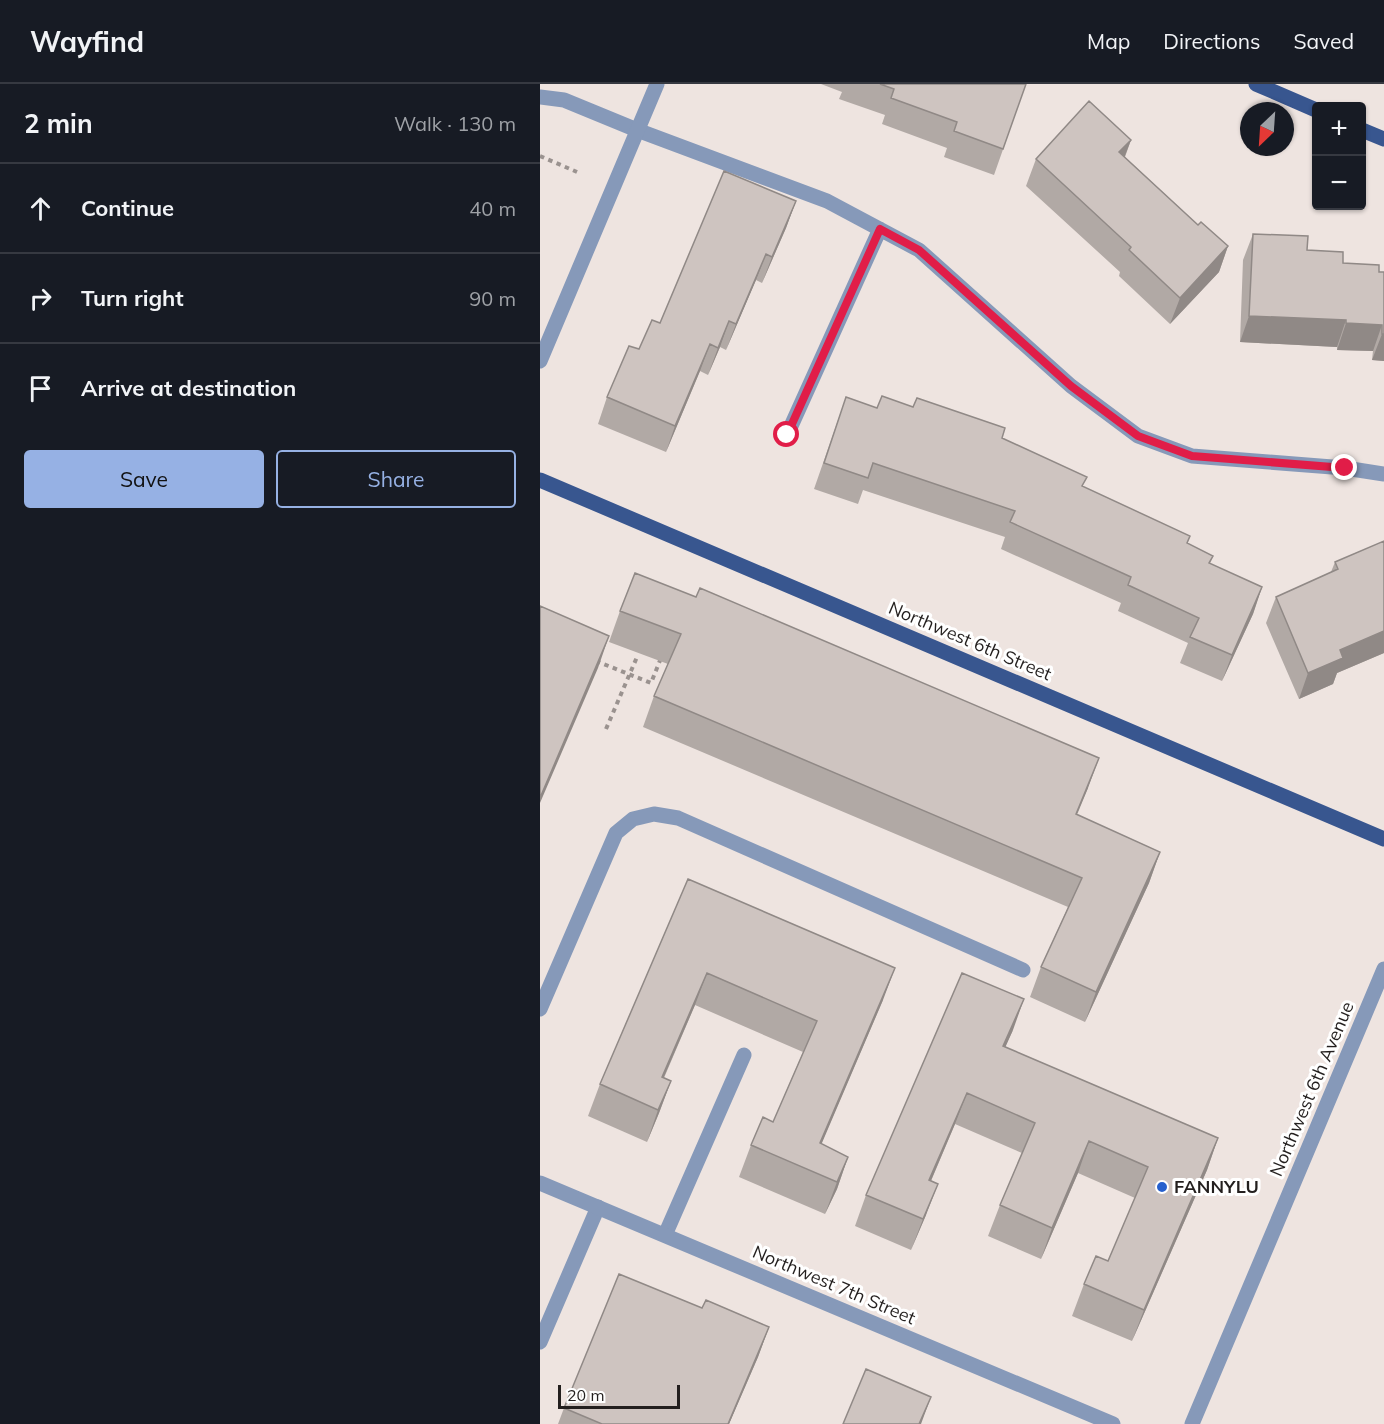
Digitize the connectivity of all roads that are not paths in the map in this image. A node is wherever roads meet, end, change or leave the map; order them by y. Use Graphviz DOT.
graph roads {
  1 [pos="657,84"];
  2 [pos="1256,84"];
  3 [pos="540,97"];
  4 [pos="1312,108"];
  5 [pos="637,130"];
  6 [pos="1366,132"];
  7 [pos="1384,139"];
  8 [pos="880,229"];
  9 [pos="540,361"];
  10 [pos="787,435"];
  11 [pos="1384,474"];
  12 [pos="540,480"];
  13 [pos="1384,839"];
  14 [pos="1384,969"];
  15 [pos="1023,970"];
  16 [pos="540,1009"];
  17 [pos="744,1055"];
  18 [pos="540,1183"];
  19 [pos="598,1208"];
  20 [pos="665,1235"];
  21 [pos="540,1342"];
  22 [pos="1113,1424"];
  23 [pos="1192,1424"];
  1 -- 5 [label="street"];
  2 -- 4 [label="main road"];
  3 -- 5 [label="street"];
  5 -- 8 [label="street"];
  5 -- 9 [label="street"];
  6 -- 7 [label="main road"];
  8 -- 10 [label="street"];
  8 -- 11 [label="street"];
  12 -- 13 [label="main road, Northwest 6th Street"];
  14 -- 23 [label="street, Northwest 6th Avenue"];
  15 -- 16 [label="street"];
  17 -- 20 [label="street"];
  18 -- 19 [label="street, Northwest 7th Street"];
  19 -- 20 [label="street, Northwest 7th Street"];
  19 -- 21 [label="street"];
  20 -- 22 [label="street, Northwest 7th Street"];
}
